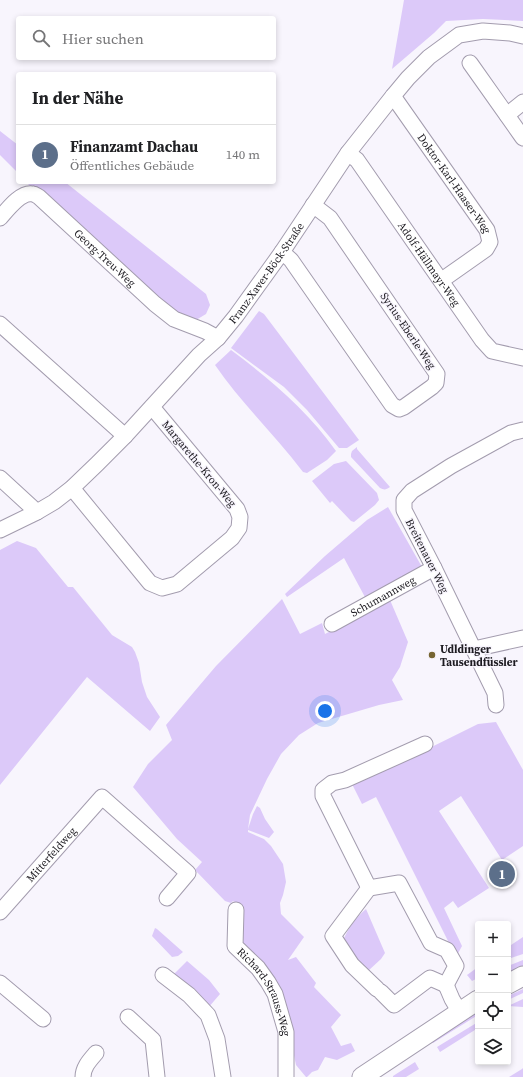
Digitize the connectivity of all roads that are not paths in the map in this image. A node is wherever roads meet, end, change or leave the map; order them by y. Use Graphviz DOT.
graph roads {
  1 [pos="523,36"];
  2 [pos="470,62"];
  3 [pos="392,96"];
  4 [pos="523,102"];
  5 [pos="507,115"];
  6 [pos="523,138"];
  7 [pos="348,153"];
  8 [pos="314,205"];
  9 [pos="0,218"];
  10 [pos="282,252"];
  11 [pos="442,280"];
  12 [pos="0,324"];
  13 [pos="218,338"];
  14 [pos="523,358"];
  15 [pos="152,407"];
  16 [pos="523,430"];
  17 [pos="126,436"];
  18 [pos="0,478"];
  19 [pos="72,488"];
  20 [pos="37,512"];
  21 [pos="0,530"];
  22 [pos="434,568"];
  23 [pos="332,624"];
  24 [pos="523,638"];
  25 [pos="474,649"];
  26 [pos="496,706"];
  27 [pos="424,744"];
  28 [pos="369,888"];
  29 [pos="167,898"];
  30 [pos="236,910"];
  31 [pos="0,912"];
  32 [pos="163,975"];
  33 [pos="523,976"];
  34 [pos="511,982"];
  35 [pos="0,983"];
  36 [pos="446,984"];
  37 [pos="475,1002"];
  38 [pos="459,1011"];
  39 [pos="128,1017"];
  40 [pos="43,1019"];
  41 [pos="96,1053"];
  42 [pos="82,1077"];
  43 [pos="157,1077"];
  44 [pos="223,1077"];
  45 [pos="286,1077"];
  46 [pos="362,1077"];
  1 -- 3 [label="street, Franz-Xaver-Böck-Straße"];
  2 -- 5 [label="street"];
  3 -- 7 [label="street, Franz-Xaver-Böck-Straße"];
  3 -- 11 [label="street, Doktor-Karl-Haaser-Weg"];
  4 -- 5 [label="street"];
  5 -- 6 [label="street"];
  7 -- 8 [label="street, Franz-Xaver-Böck-Straße"];
  7 -- 11 [label="street, Adolf-Hällmayr-Weg"];
  8 -- 10 [label="street, Franz-Xaver-Böck-Straße"];
  8 -- 10 [label="street, Syrius-Eberle-Weg"];
  9 -- 13 [label="street, Georg-Treu-Weg"];
  10 -- 13 [label="street, Franz-Xaver-Böck-Straße"];
  11 -- 14 [label="street, Adolf-Hällmayr-Weg"];
  12 -- 17 [label="street"];
  13 -- 15 [label="street, Franz-Xaver-Böck-Straße"];
  15 -- 17 [label="street, Franz-Xaver-Böck-Straße"];
  15 -- 19 [label="street, Margarethe-Kron-Weg"];
  16 -- 22 [label="street, Breitenauer Weg"];
  17 -- 19 [label="street, Franz-Xaver-Böck-Straße"];
  18 -- 20 [label="street"];
  19 -- 20 [label="street, Franz-Xaver-Böck-Straße"];
  20 -- 21 [label="street, Franz-Xaver-Böck-Straße"];
  22 -- 23 [label="street, Schumannweg"];
  22 -- 25 [label="street, Breitenauer Weg"];
  24 -- 25 [label="street"];
  25 -- 26 [label="street, Breitenauer Weg"];
  27 -- 28 [label="street"];
  28 -- 36 [label="street"];
  28 -- 36 [label="street"];
  29 -- 31 [label="street, Mitterfeldweg"];
  30 -- 45 [label="street, Richard-Strauss-Weg"];
  32 -- 44 [label="street"];
  33 -- 34 [label="main road"];
  35 -- 40 [label="street"];
  36 -- 38 [label="street"];
  37 -- 38 [label="main road"];
  38 -- 46 [label="main road"];
  39 -- 43 [label="street"];
  41 -- 42 [label="street"];
}
